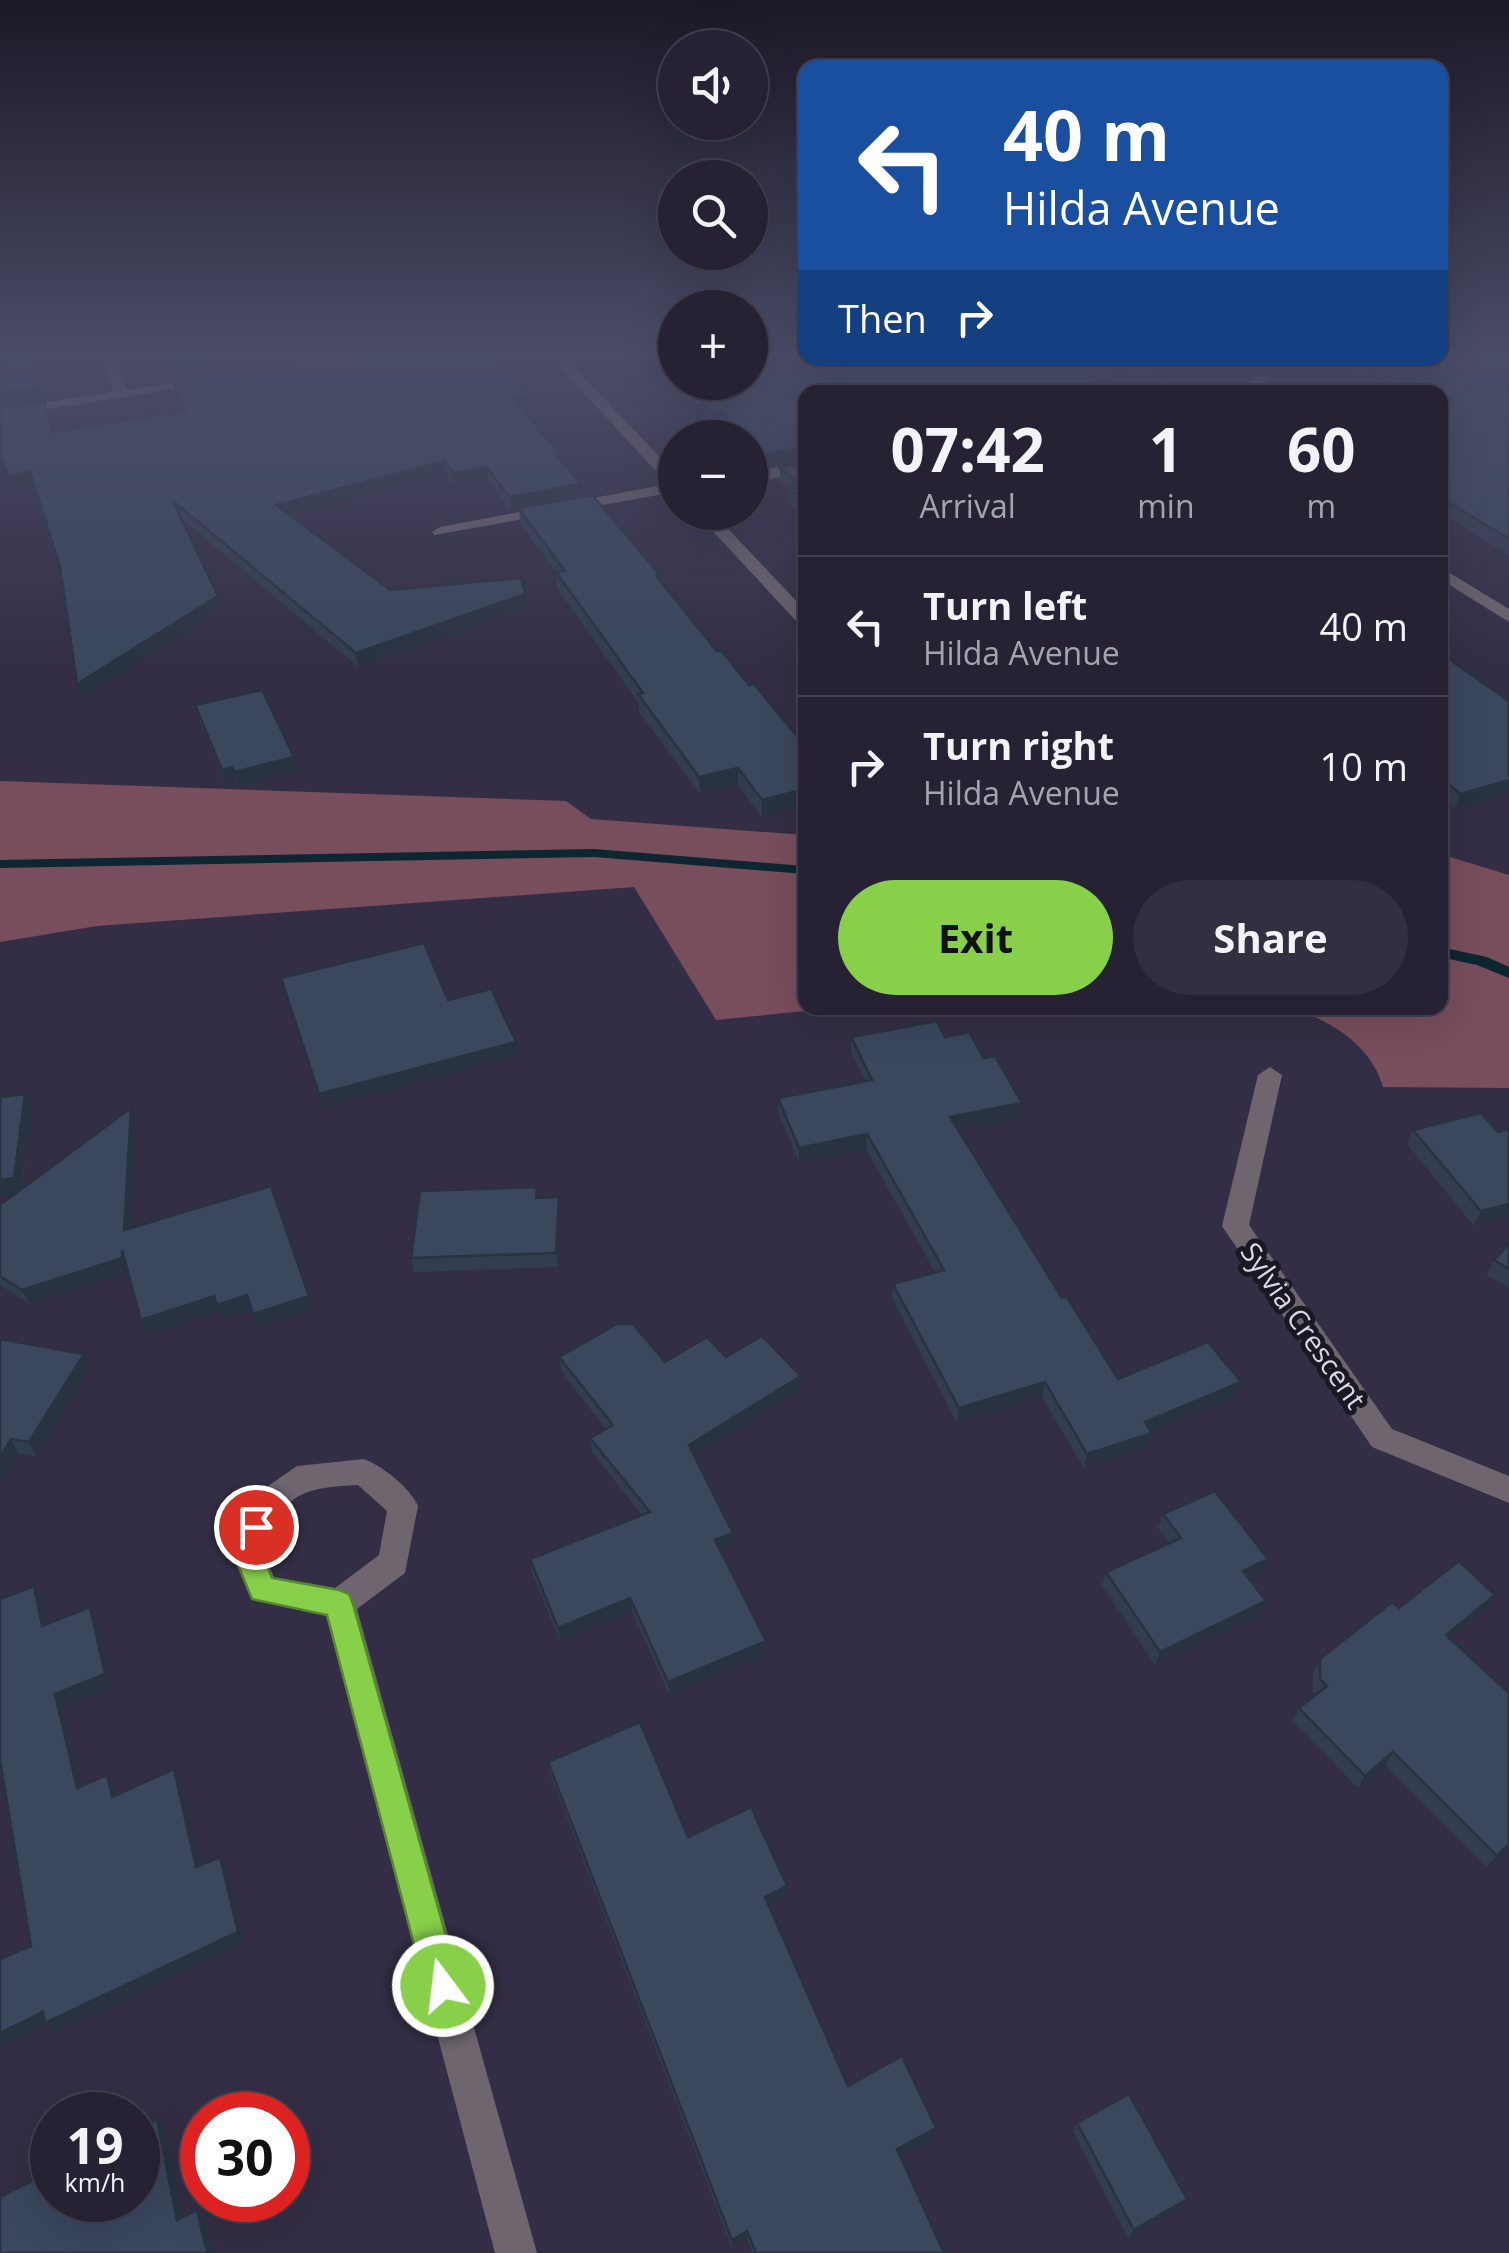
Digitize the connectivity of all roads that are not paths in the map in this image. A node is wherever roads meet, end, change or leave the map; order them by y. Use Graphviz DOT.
graph roads {
  1 [pos="798,468"];
  2 [pos="768,474"];
  3 [pos="658,487"];
  4 [pos="720,530"];
  5 [pos="440,532"];
  6 [pos="1448,577"];
  7 [pos="798,613"];
  8 [pos="1509,616"];
  9 [pos="1270,1076"];
  10 [pos="1509,1490"];
  11 [pos="339,1604"];
  12 [pos="516,2253"];
  1 -- 2 [label="street"];
  3 -- 5 [label="street"];
  4 -- 7 [label="street"];
  6 -- 8 [label="street"];
  9 -- 10 [label="street, Sylvia Crescent"];
  11 -- 11 [label="street"];
  11 -- 12 [label="street"];
}
